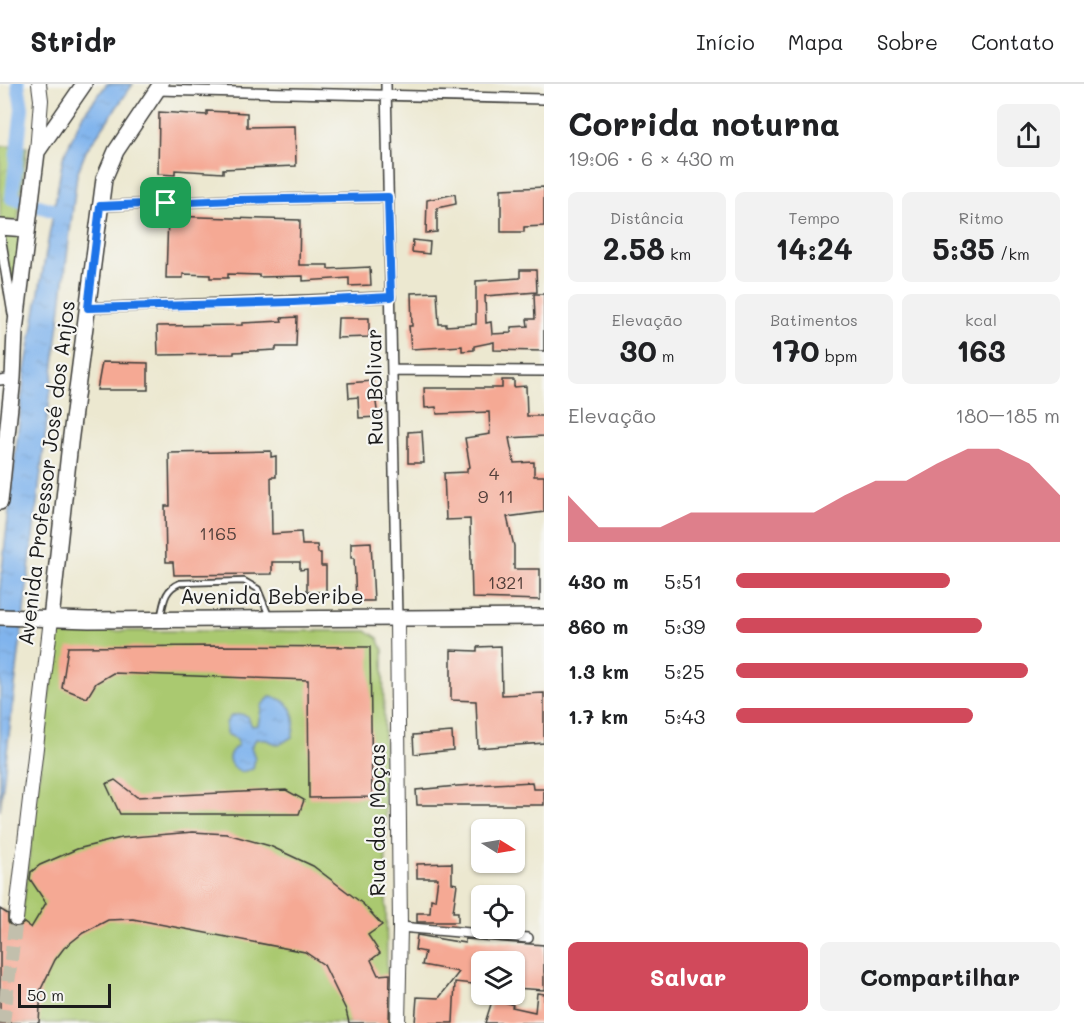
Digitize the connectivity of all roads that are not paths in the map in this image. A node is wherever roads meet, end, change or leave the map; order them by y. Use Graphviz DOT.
graph roads {
  1 [pos="39,84"];
  2 [pos="84,84"];
  3 [pos="386,84"];
  4 [pos="158,87"];
  5 [pos="387,95"];
  6 [pos="544,99"];
  7 [pos="37,152"];
  8 [pos="388,197"];
  9 [pos="100,206"];
  10 [pos="27,226"];
  11 [pos="0,227"];
  12 [pos="0,236"];
  13 [pos="391,297"];
  14 [pos="88,308"];
  15 [pos="15,331"];
  16 [pos="393,370"];
  17 [pos="544,371"];
  18 [pos="6,379"];
  19 [pos="0,495"];
  20 [pos="0,617"];
  21 [pos="544,617"];
  22 [pos="397,618"];
  23 [pos="51,619"];
  24 [pos="160,619"];
  25 [pos="270,619"];
  26 [pos="16,919"];
  27 [pos="400,927"];
  28 [pos="528,938"];
  29 [pos="398,1023"];
  1 -- 7 [label="street"];
  2 -- 7 [label="main road, Avenida Professor José dos Anjos"];
  3 -- 5 [label="street, Rua Bolivar"];
  4 -- 5 [label="street"];
  4 -- 9 [label="main road, Avenida Professor José dos Anjos"];
  5 -- 6 [label="street"];
  5 -- 8 [label="street, Rua Bolivar"];
  7 -- 10 [label="main road, Avenida Professor José dos Anjos"];
  8 -- 9 [label="street"];
  8 -- 13 [label="street, Rua Bolivar"];
  9 -- 14 [label="main road, Avenida Professor José dos Anjos"];
  10 -- 11 [label="main road"];
  10 -- 15 [label="main road, Avenida Professor José dos Anjos"];
  12 -- 15 [label="street"];
  13 -- 14 [label="street"];
  13 -- 16 [label="street, Rua Bolivar"];
  14 -- 23 [label="main road, Avenida Professor José dos Anjos"];
  15 -- 18 [label="main road, Avenida Professor José dos Anjos"];
  16 -- 17 [label="street"];
  16 -- 22 [label="street, Rua Bolivar"];
  18 -- 19 [label="main road, Avenida Professor José dos Anjos"];
  20 -- 23 [label="main road, Avenida Beberibe"];
  21 -- 22 [label="main road, Avenida Beberibe"];
  22 -- 25 [label="main road, Avenida Beberibe"];
  22 -- 27 [label="street, Rua das Moças"];
  23 -- 24 [label="main road, Avenida Beberibe"];
  23 -- 26 [label="street, Avenida Professor José dos Anjos"];
  24 -- 25 [label="main road, Avenida Beberibe"];
  24 -- 25 [label="lane"];
  27 -- 28 [label="street"];
  27 -- 29 [label="street, Rua das Moças"];
}
